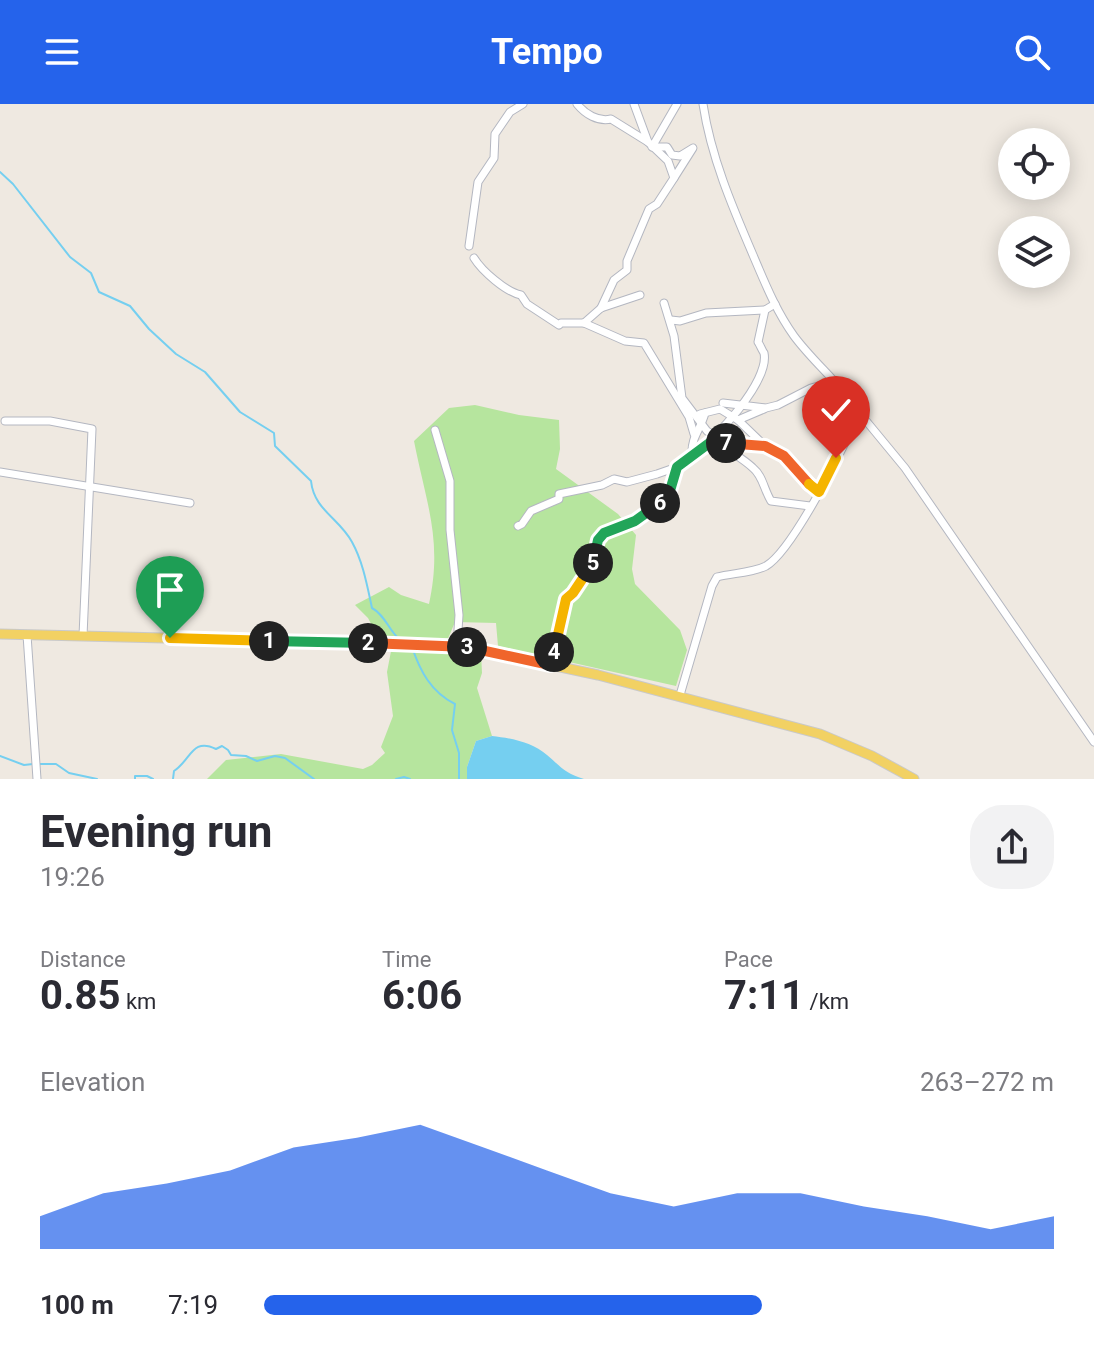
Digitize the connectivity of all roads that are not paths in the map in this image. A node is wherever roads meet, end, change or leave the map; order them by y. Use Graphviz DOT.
graph roads {
  1 [pos="523,104"];
  2 [pos="577,104"];
  3 [pos="634,104"];
  4 [pos="677,104"];
  5 [pos="703,104"];
  6 [pos="650,144"];
  7 [pos="674,178"];
  8 [pos="469,246"];
  9 [pos="474,258"];
  10 [pos="640,295"];
  11 [pos="664,303"];
  12 [pos="775,304"];
  13 [pos="601,308"];
  14 [pos="765,310"];
  15 [pos="671,320"];
  16 [pos="584,323"];
  17 [pos="836,381"];
  18 [pos="723,403"];
  19 [pos="742,405"];
  20 [pos="766,408"];
  21 [pos="858,411"];
  22 [pos="705,413"];
  23 [pos="694,414"];
  24 [pos="735,418"];
  25 [pos="5,421"];
  26 [pos="702,423"];
  27 [pos="435,430"];
  28 [pos="694,434"];
  29 [pos="713,439"];
  30 [pos="724,442"];
  31 [pos="765,446"];
  32 [pos="692,454"];
  33 [pos="677,467"];
  34 [pos="0,472"];
  35 [pos="88,487"];
  36 [pos="819,492"];
  37 [pos="190,503"];
  38 [pos="810,506"];
  39 [pos="518,526"];
  40 [pos="0,634"];
  41 [pos="27,635"];
  42 [pos="83,636"];
  43 [pos="457,645"];
  44 [pos="550,665"];
  45 [pos="680,695"];
  46 [pos="1094,742"];
  47 [pos="37,779"];
  48 [pos="914,779"];
  1 -- 8 [label="street"];
  2 -- 6 [label="street"];
  3 -- 6 [label="street"];
  4 -- 6 [label="street"];
  5 -- 12 [label="street"];
  6 -- 7 [label="street"];
  6 -- 7 [label="street"];
  7 -- 13 [label="street"];
  9 -- 16 [label="street"];
  10 -- 13 [label="street"];
  11 -- 15 [label="street"];
  12 -- 14 [label="street"];
  12 -- 17 [label="street"];
  13 -- 16 [label="street"];
  14 -- 15 [label="street"];
  14 -- 19 [label="street"];
  15 -- 23 [label="street"];
  16 -- 28 [label="street"];
  17 -- 20 [label="street"];
  17 -- 21 [label="street"];
  18 -- 19 [label="street"];
  19 -- 20 [label="street"];
  19 -- 24 [label="street"];
  20 -- 24 [label="street"];
  21 -- 36 [label="street"];
  21 -- 46 [label="street"];
  22 -- 23 [label="street"];
  22 -- 24 [label="street"];
  22 -- 26 [label="street"];
  23 -- 26 [label="street"];
  24 -- 29 [label="street"];
  24 -- 31 [label="street"];
  25 -- 35 [label="street"];
  26 -- 28 [label="street"];
  26 -- 29 [label="street"];
  27 -- 43 [label="street"];
  28 -- 32 [label="street"];
  29 -- 30 [label="street"];
  29 -- 32 [label="street"];
  30 -- 31 [label="street"];
  30 -- 38 [label="street"];
  31 -- 36 [label="street"];
  32 -- 33 [label="street"];
  33 -- 39 [label="street"];
  33 -- 44 [label="street"];
  34 -- 35 [label="street"];
  35 -- 37 [label="street"];
  35 -- 42 [label="street"];
  36 -- 38 [label="street"];
  38 -- 45 [label="street"];
  40 -- 41 [label="main road"];
  41 -- 42 [label="main road"];
  41 -- 47 [label="street"];
  42 -- 43 [label="main road"];
  43 -- 44 [label="main road"];
  44 -- 45 [label="main road"];
  45 -- 48 [label="main road"];
}
